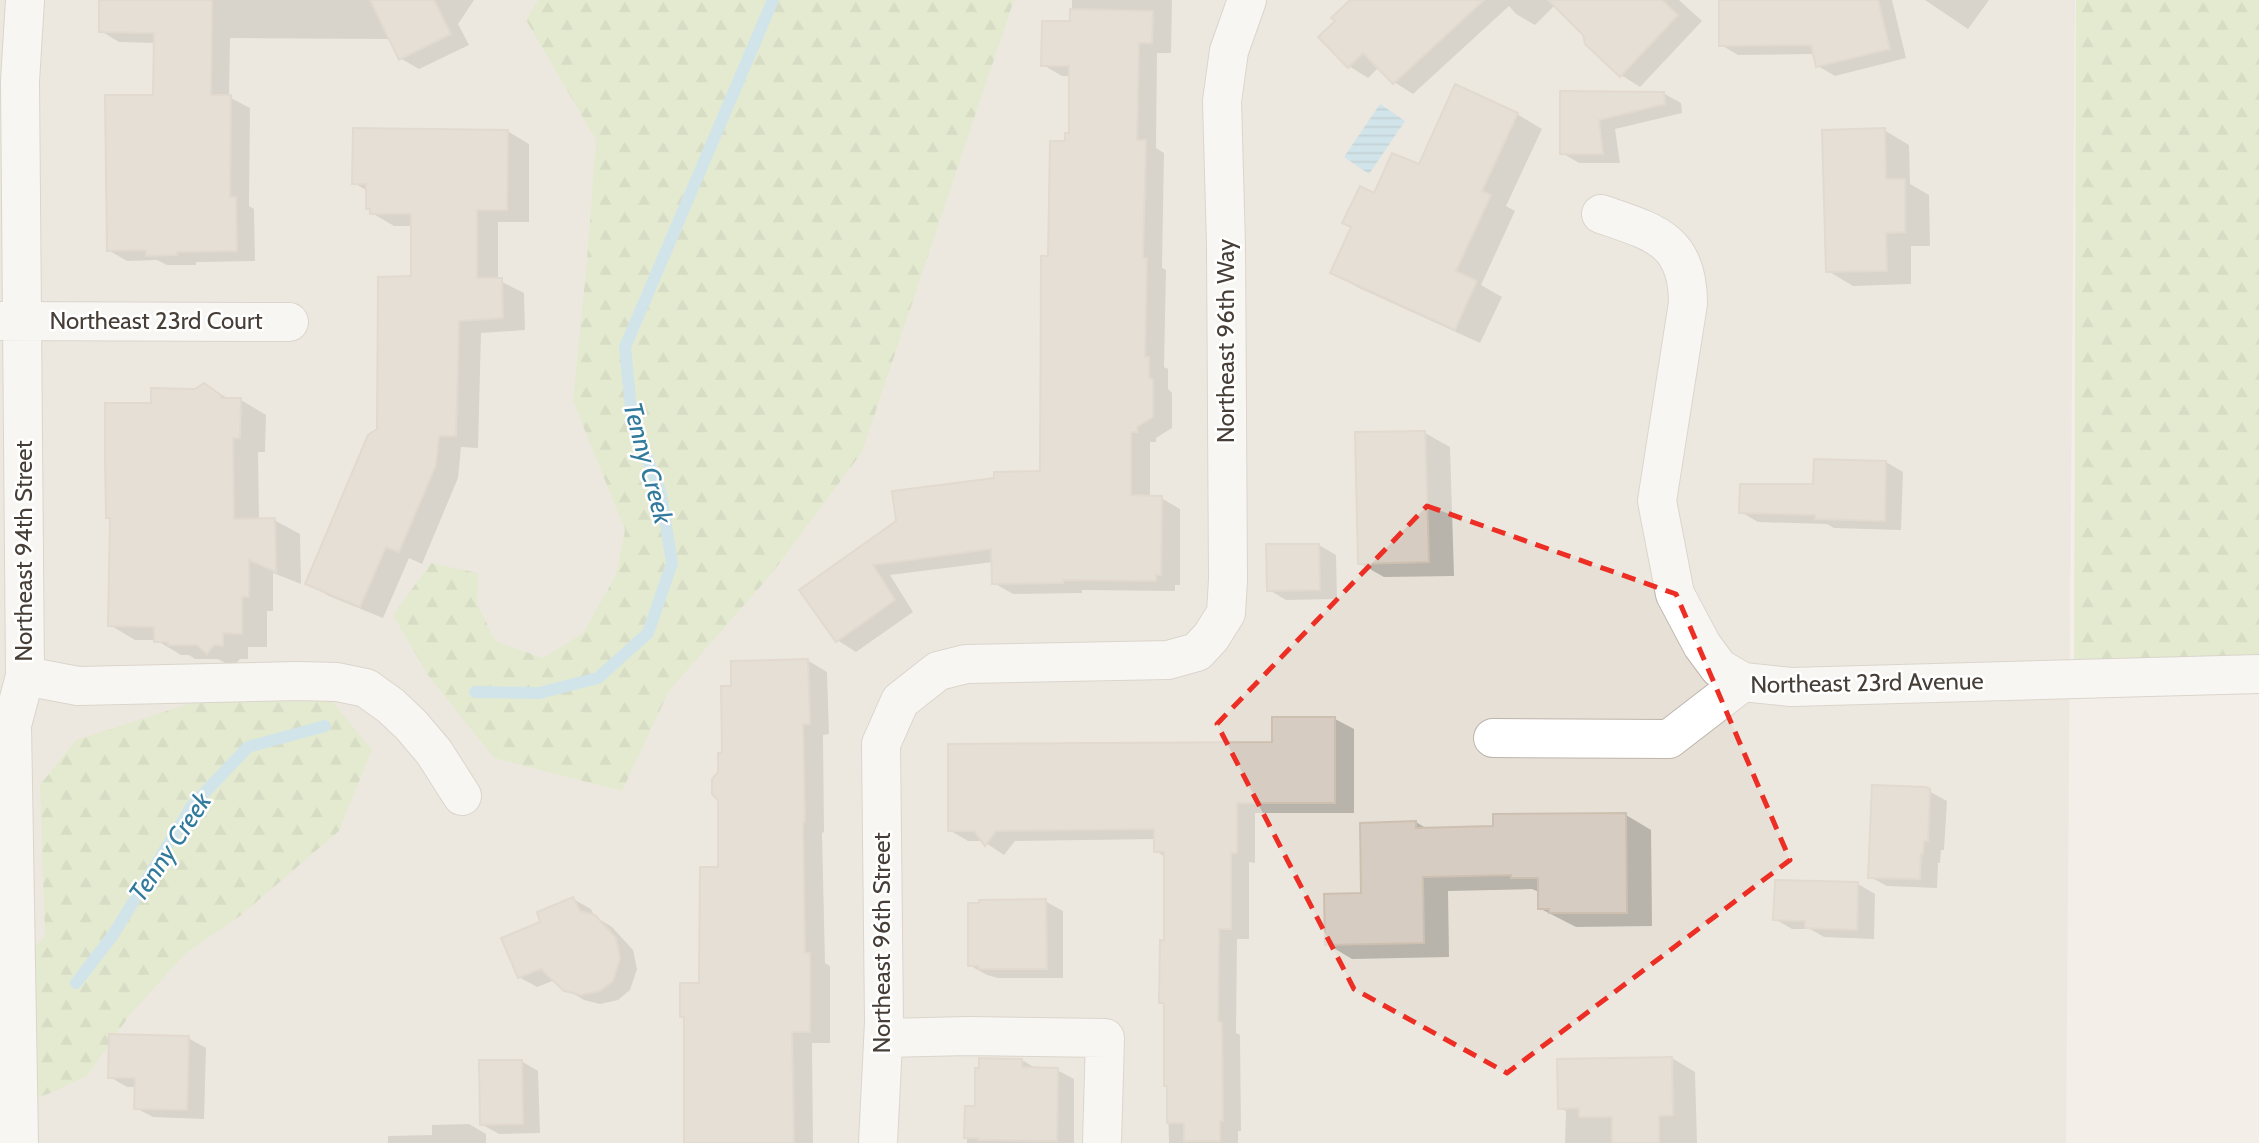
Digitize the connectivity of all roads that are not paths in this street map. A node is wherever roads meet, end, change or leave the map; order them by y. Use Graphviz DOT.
graph roads {
  1 [pos="25,0"];
  2 [pos="1247,0"];
  3 [pos="1601,214"];
  4 [pos="11,321"];
  5 [pos="289,322"];
  6 [pos="2259,674"];
  7 [pos="25,676"];
  8 [pos="1743,682"];
  9 [pos="1493,738"];
  10 [pos="881,744"];
  11 [pos="462,796"];
  12 [pos="7,800"];
  13 [pos="884,1038"];
  14 [pos="19,1143"];
  15 [pos="878,1143"];
  16 [pos="1102,1143"];
  1 -- 4 [label="street, Northeast 94th Street"];
  2 -- 10 [label="street, Northeast 96th Way"];
  3 -- 8 [label="street"];
  4 -- 5 [label="street, Northeast 23rd Court"];
  4 -- 7 [label="street, Northeast 94th Street"];
  6 -- 8 [label="street, Northeast 23rd Avenue"];
  7 -- 11 [label="street"];
  7 -- 12 [label="street, Northeast 94th Street"];
  8 -- 9 [label="street, Northeast 23rd Avenue"];
  10 -- 13 [label="street, Northeast 96th Street"];
  12 -- 14 [label="street, Northeast 94th Street"];
  13 -- 15 [label="street, Northeast 96th Street"];
  13 -- 16 [label="street"];
}
